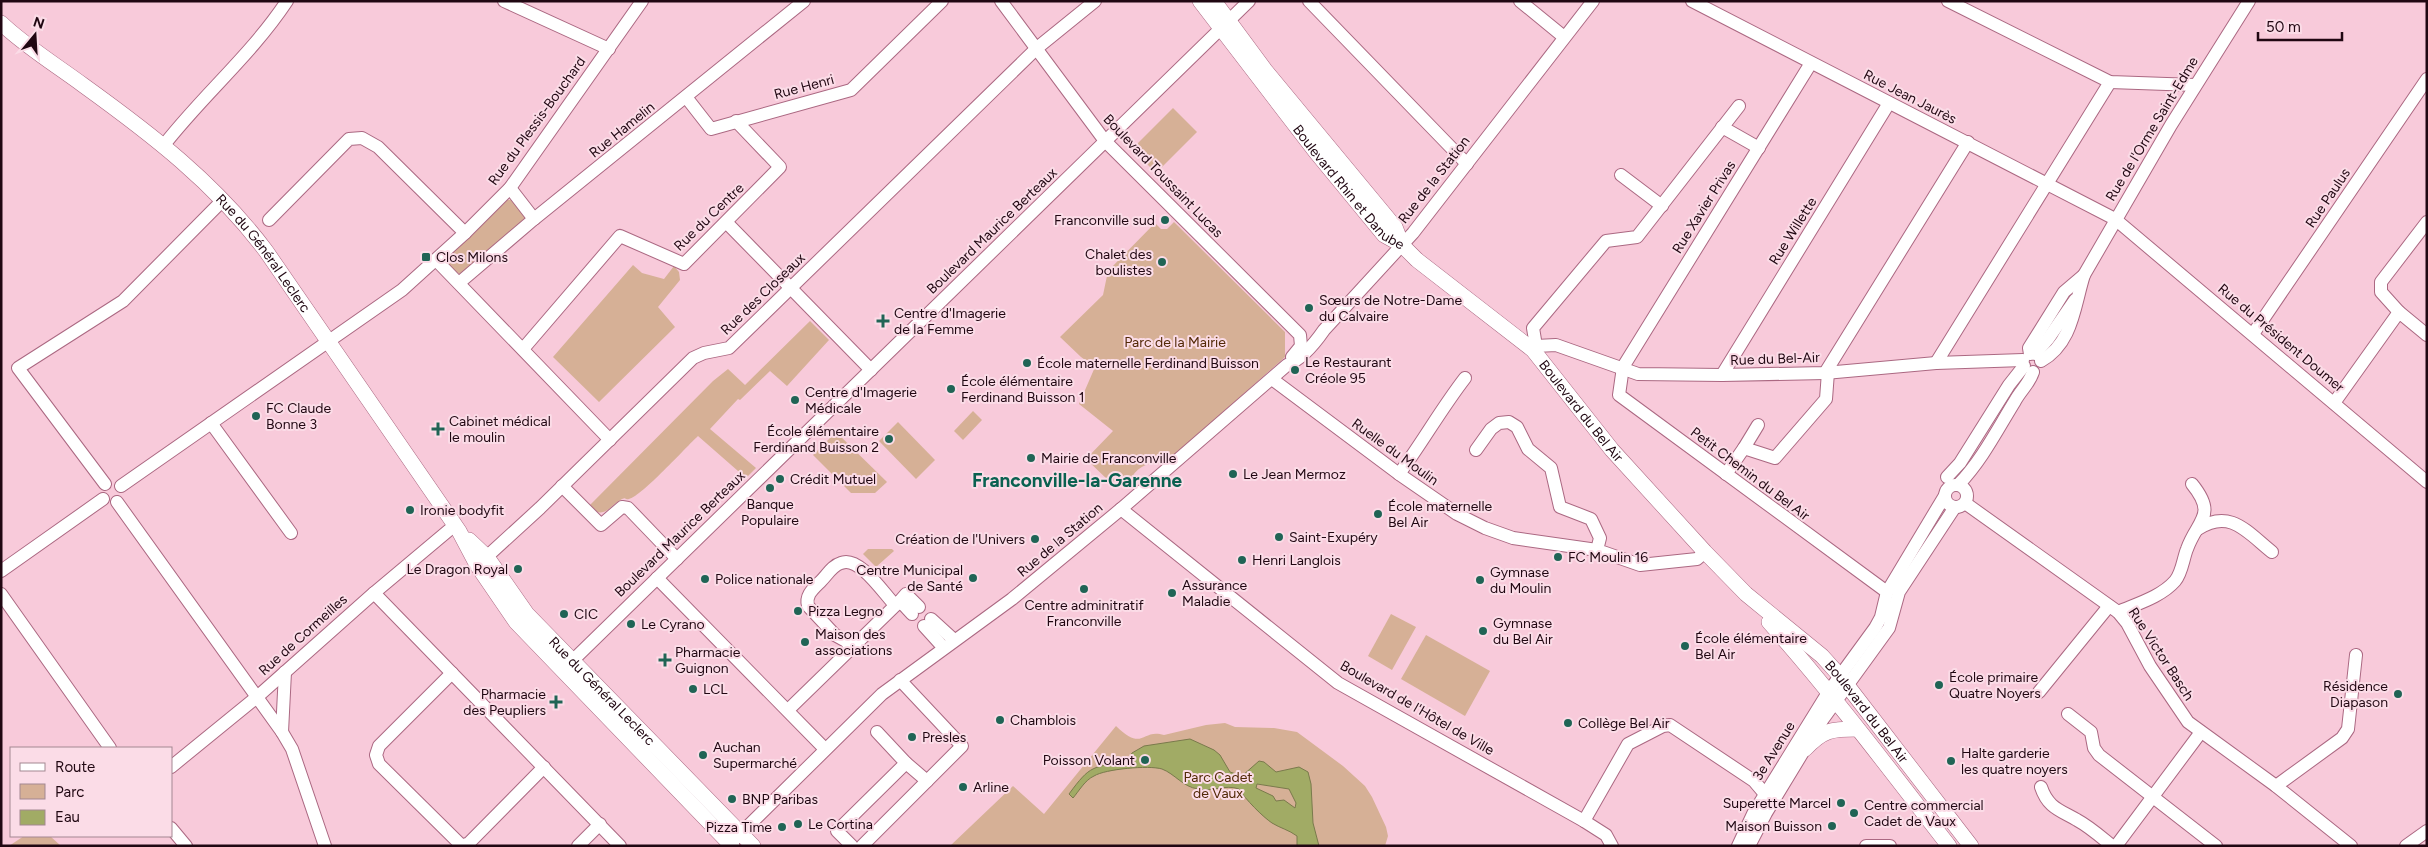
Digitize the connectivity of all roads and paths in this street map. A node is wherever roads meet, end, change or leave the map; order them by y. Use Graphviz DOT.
graph roads {
  1 [pos="287,1"];
  2 [pos="504,1"];
  3 [pos="642,1"];
  4 [pos="804,1"];
  5 [pos="942,1"];
  6 [pos="1001,1"];
  7 [pos="1095,1"];
  8 [pos="1200,1"];
  9 [pos="1214,1"];
  10 [pos="1249,1"];
  11 [pos="1309,1"];
  12 [pos="1520,1"];
  13 [pos="1593,1"];
  14 [pos="1692,1"];
  15 [pos="1948,1"];
  16 [pos="2249,1"];
  17 [pos="1224,25"];
  18 [pos="4,27"];
  19 [pos="1564,37"];
  20 [pos="609,48"];
  21 [pos="1037,48"];
  22 [pos="1811,63"];
  23 [pos="2427,79"];
  24 [pos="2110,82"];
  25 [pos="2195,85"];
  26 [pos="686,97"];
  27 [pos="1890,103"];
  28 [pos="1739,106"];
  29 [pos="736,121"];
  30 [pos="1722,127"];
  31 [pos="1105,142"];
  32 [pos="1968,142"];
  33 [pos="164,145"];
  34 [pos="1759,148"];
  35 [pos="1467,164"];
  36 [pos="1620,175"];
  37 [pos="2048,184"];
  38 [pos="510,188"];
  39 [pos="223,200"];
  40 [pos="1662,206"];
  41 [pos="534,219"];
  42 [pos="2115,219"];
  43 [pos="268,220"];
  44 [pos="2427,222"];
  45 [pos="727,223"];
  46 [pos="465,233"];
  47 [pos="1402,245"];
  48 [pos="436,260"];
  49 [pos="2084,275"];
  50 [pos="459,283"];
  51 [pos="792,288"];
  52 [pos="2399,312"];
  53 [pos="1324,330"];
  54 [pos="2253,334"];
  55 [pos="1300,335"];
  56 [pos="2427,335"];
  57 [pos="328,340"];
  58 [pos="1535,348"];
  59 [pos="523,350"];
  60 [pos="2030,362"];
  61 [pos="1936,363"];
  62 [pos="1287,365"];
  63 [pos="1623,367"];
  64 [pos="871,370"];
  65 [pos="1826,372"];
  66 [pos="1722,375"];
  67 [pos="1464,378"];
  68 [pos="1272,379"];
  69 [pos="2334,403"];
  70 [pos="210,423"];
  71 [pos="1758,425"];
  72 [pos="610,440"];
  73 [pos="1744,448"];
  74 [pos="1476,450"];
  75 [pos="1399,474"];
  76 [pos="1726,474"];
  77 [pos="1947,477"];
  78 [pos="2427,482"];
  79 [pos="105,484"];
  80 [pos="2192,484"];
  81 [pos="121,486"];
  82 [pos="562,486"];
  83 [pos="1944,497"];
  84 [pos="1961,497"];
  85 [pos="103,499"];
  86 [pos="118,502"];
  87 [pos="1121,509"];
  88 [pos="457,528"];
  89 [pos="2198,529"];
  90 [pos="291,533"];
  91 [pos="1597,550"];
  92 [pos="1705,552"];
  93 [pos="2272,552"];
  94 [pos="677,560"];
  95 [pos="482,562"];
  96 [pos="1,571"];
  97 [pos="657,578"];
  98 [pos="1888,592"];
  99 [pos="374,593"];
  100 [pos="2,594"];
  101 [pos="1746,594"];
  102 [pos="897,603"];
  103 [pos="2113,609"];
  104 [pos="916,610"];
  105 [pos="928,623"];
  106 [pos="948,644"];
  107 [pos="851,648"];
  108 [pos="2356,655"];
  109 [pos="568,665"];
  110 [pos="285,672"];
  111 [pos="452,673"];
  112 [pos="900,680"];
  113 [pos="1844,680"];
  114 [pos="2039,692"];
  115 [pos="1832,696"];
  116 [pos="257,697"];
  117 [pos="788,710"];
  118 [pos="2068,714"];
  119 [pos="1857,729"];
  120 [pos="282,732"];
  121 [pos="877,732"];
  122 [pos="2201,732"];
  123 [pos="109,747"];
  124 [pos="825,749"];
  125 [pos="1805,749"];
  126 [pos="906,763"];
  127 [pos="172,766"];
  128 [pos="544,767"];
  129 [pos="927,781"];
  130 [pos="2276,786"];
  131 [pos="2041,787"];
  132 [pos="1765,794"];
  133 [pos="2153,797"];
  134 [pos="1584,820"];
  135 [pos="600,824"];
  136 [pos="172,829"];
  137 [pos="2427,831"];
  138 [pos="733,842"];
  139 [pos="2349,845"];
  140 [pos="186,846"];
  141 [pos="325,846"];
  142 [pos="462,846"];
  143 [pos="578,846"];
  144 [pos="620,846"];
  145 [pos="753,846"];
  146 [pos="852,846"];
  147 [pos="862,846"];
  148 [pos="1612,846"];
  149 [pos="1738,846"];
  150 [pos="1749,846"];
  151 [pos="1866,846"];
  152 [pos="1890,846"];
  153 [pos="1949,846"];
  154 [pos="1971,846"];
  155 [pos="2114,846"];
  156 [pos="2216,846"];
  157 [pos="2406,846"];
  1 -- 33 [label="street"];
  2 -- 20 [label="street"];
  3 -- 20 [label="street, Rue du Plessis-Bouchard"];
  4 -- 26 [label="street, Rue Hamelin"];
  5 -- 29 [label="street, Rue Henri"];
  6 -- 21 [label="street, Boulevard Toussaint Lucas"];
  7 -- 21 [label="street, Rue des Closeaux"];
  8 -- 17 [label="main road, Boulevard Rhin et Danube"];
  9 -- 17 [label="main road, Boulevard Rhin et Danube"];
  10 -- 17 [label="street, Boulevard Maurice Berteaux"];
  11 -- 35 [label="street"];
  12 -- 19 [label="street"];
  13 -- 19 [label="street, Rue de la Station"];
  14 -- 22 [label="street, Rue Jean Jaurès"];
  15 -- 24 [label="street"];
  16 -- 25 [label="street, Rue de l'Orme Saint-Edme"];
  17 -- 31 [label="street, Boulevard Maurice Berteaux"];
  17 -- 47 [label="main road, Boulevard Rhin et Danube"];
  18 -- 33 [label="main road, Rue du Général Leclerc"];
  19 -- 35 [label="street, Rue de la Station"];
  20 -- 38 [label="street, Rue du Plessis-Bouchard"];
  21 -- 31 [label="street, Boulevard Toussaint Lucas"];
  21 -- 51 [label="street, Rue des Closeaux"];
  22 -- 27 [label="street, Rue Jean Jaurès"];
  22 -- 34 [label="street, Rue Xavier Privas"];
  23 -- 54 [label="street, Rue Paulus"];
  24 -- 25 [label="street"];
  24 -- 37 [label="street"];
  25 -- 42 [label="street, Rue de l'Orme Saint-Edme"];
  26 -- 29 [label="street, Rue Henri"];
  26 -- 41 [label="street, Rue Hamelin"];
  27 -- 32 [label="street, Rue Jean Jaurès"];
  27 -- 66 [label="street, Rue Willette"];
  28 -- 30 [label="street"];
  29 -- 45 [label="street, Rue du Centre"];
  30 -- 34 [label="street"];
  30 -- 40 [label="street"];
  31 -- 55 [label="street, Boulevard Toussaint Lucas"];
  31 -- 64 [label="street, Boulevard Maurice Berteaux"];
  32 -- 37 [label="street, Rue Jean Jaurès"];
  32 -- 65 [label="street"];
  33 -- 39 [label="main road, Rue du Général Leclerc"];
  34 -- 63 [label="street, Rue Xavier Privas"];
  35 -- 47 [label="street, Rue de la Station"];
  36 -- 40 [label="street"];
  37 -- 42 [label="street, Rue Jean Jaurès"];
  37 -- 61 [label="street"];
  38 -- 41 [label="street"];
  38 -- 46 [label="street, Rue du Plessis-Bouchard"];
  39 -- 57 [label="main road, Rue du Général Leclerc"];
  39 -- 79 [label="street"];
  40 -- 58 [label="street"];
  41 -- 50 [label="street, Rue Hamelin"];
  42 -- 49 [label="street, Rue de l'Orme Saint-Edme"];
  42 -- 54 [label="street, Rue du Président Doumer"];
  43 -- 46 [label="street"];
  44 -- 52 [label="street"];
  45 -- 51 [label="street"];
  45 -- 59 [label="street, Rue du Centre"];
  46 -- 48 [label="street, Rue du Plessis-Bouchard"];
  47 -- 53 [label="street, Rue de la Station"];
  47 -- 58 [label="main road, Boulevard du Bel Air"];
  48 -- 50 [label="street"];
  48 -- 57 [label="street, Rue du Plessis-Bouchard"];
  49 -- 60 [label="street, Rue de l'Orme Saint-Edme"];
  49 -- 60 [label="street, Rue de l'Orme Saint-Edme"];
  50 -- 59 [label="street"];
  51 -- 64 [label="street"];
  51 -- 72 [label="street, Rue des Closeaux"];
  52 -- 56 [label="street"];
  52 -- 69 [label="street"];
  53 -- 55 [label="street"];
  53 -- 62 [label="street, Rue de la Station"];
  54 -- 69 [label="street, Rue du Président Doumer"];
  55 -- 62 [label="street"];
  57 -- 70 [label="street, Rue du Plessis-Bouchard"];
  57 -- 88 [label="main road, Rue du Général Leclerc"];
  58 -- 63 [label="street, Rue du Bel-Air"];
  58 -- 92 [label="main road, Boulevard du Bel Air"];
  59 -- 72 [label="street"];
  60 -- 61 [label="street, Rue du Bel-Air"];
  60 -- 77 [label="street, Rue de l'Orme Saint-Edme"];
  60 -- 84 [label="street, Rue de l'Orme Saint-Edme"];
  61 -- 65 [label="street, Rue du Bel-Air"];
  62 -- 68 [label="street, Rue de la Station"];
  63 -- 66 [label="street, Rue du Bel-Air"];
  63 -- 76 [label="street, Petit Chemin du Bel Air"];
  64 -- 94 [label="street, Boulevard Maurice Berteaux"];
  65 -- 66 [label="street, Rue du Bel-Air"];
  65 -- 73 [label="street"];
  67 -- 75 [label="street"];
  68 -- 75 [label="street, Ruelle du Moulin"];
  68 -- 87 [label="street, Rue de la Station"];
  69 -- 78 [label="street, Rue du Président Doumer"];
  70 -- 81 [label="street, Rue du Plessis-Bouchard"];
  70 -- 90 [label="street"];
  71 -- 73 [label="street"];
  72 -- 82 [label="street, Rue des Closeaux"];
  73 -- 76 [label="street"];
  74 -- 91 [label="street"];
  75 -- 91 [label="street, Ruelle du Moulin"];
  76 -- 98 [label="street, Petit Chemin du Bel Air"];
  79 -- 81 [label="street"];
  79 -- 85 [label="street"];
  80 -- 89 [label="street"];
  81 -- 86 [label="street"];
  82 -- 94 [label="street"];
  82 -- 95 [label="street, Rue des Closeaux"];
  83 -- 84 [label="street, Rue Victor Basch"];
  83 -- 84 [label="street"];
  83 -- 98 [label="street"];
  84 -- 103 [label="street, Rue Victor Basch"];
  84 -- 113 [label="street, Rue de l'Orme Saint-Edme"];
  85 -- 86 [label="street"];
  85 -- 96 [label="street"];
  86 -- 116 [label="street"];
  87 -- 106 [label="street, Rue de la Station"];
  87 -- 134 [label="street, Boulevard de l'Hôtel de Ville"];
  88 -- 95 [label="main road, Rue du Général Leclerc"];
  88 -- 99 [label="street, Rue de Cormeilles"];
  89 -- 93 [label="street"];
  89 -- 103 [label="street"];
  91 -- 92 [label="street, Ruelle du Moulin"];
  92 -- 101 [label="main road, Boulevard du Bel Air"];
  94 -- 97 [label="street, Boulevard Maurice Berteaux"];
  95 -- 109 [label="main road, Rue du Général Leclerc"];
  97 -- 109 [label="street, Boulevard Maurice Berteaux"];
  97 -- 117 [label="street"];
  98 -- 113 [label="street"];
  99 -- 110 [label="street, Rue de Cormeilles"];
  99 -- 111 [label="street"];
  100 -- 123 [label="street"];
  101 -- 113 [label="main road, Boulevard du Bel Air"];
  101 -- 115 [label="main road, Boulevard du Bel Air"];
  102 -- 104 [label="street"];
  102 -- 107 [label="street"];
  102 -- 107 [label="street"];
  103 -- 114 [label="street"];
  103 -- 122 [label="street, Rue Victor Basch"];
  105 -- 106 [label="street"];
  106 -- 112 [label="street, Rue de la Station"];
  107 -- 117 [label="street"];
  108 -- 130 [label="street"];
  109 -- 138 [label="main road, Rue du Général Leclerc"];
  110 -- 116 [label="street, Rue de Cormeilles"];
  110 -- 120 [label="street"];
  111 -- 128 [label="street"];
  111 -- 142 [label="street"];
  112 -- 124 [label="street, Rue de la Station"];
  112 -- 129 [label="street"];
  113 -- 115 [label="street, 3e Avenue"];
  113 -- 154 [label="main road, Boulevard du Bel Air"];
  115 -- 119 [label="main road, Boulevard du Bel Air"];
  115 -- 125 [label="street, 3e Avenue"];
  115 -- 132 [label="street, 3e Avenue"];
  116 -- 120 [label="street"];
  116 -- 127 [label="street, Rue de Cormeilles"];
  117 -- 124 [label="street"];
  118 -- 133 [label="street"];
  119 -- 125 [label="main road"];
  119 -- 153 [label="main road, Boulevard du Bel Air"];
  120 -- 141 [label="street"];
  121 -- 126 [label="street"];
  122 -- 130 [label="street, Rue Victor Basch"];
  122 -- 133 [label="street"];
  124 -- 138 [label="street, Rue de la Station"];
  125 -- 150 [label="street, 3e Avenue"];
  126 -- 129 [label="street"];
  126 -- 146 [label="street"];
  128 -- 135 [label="street"];
  128 -- 142 [label="street"];
  129 -- 147 [label="street"];
  130 -- 139 [label="street, Rue Victor Basch"];
  131 -- 155 [label="street"];
  132 -- 134 [label="street"];
  132 -- 149 [label="street, 3e Avenue"];
  133 -- 155 [label="street"];
  133 -- 156 [label="street"];
  134 -- 148 [label="street, Boulevard de l'Hôtel de Ville"];
  135 -- 143 [label="street"];
  135 -- 144 [label="street"];
  136 -- 140 [label="street"];
  137 -- 157 [label="street"];
  138 -- 145 [label="main road, Rue du Général Leclerc"];
  151 -- 152 [label="street"];
}
